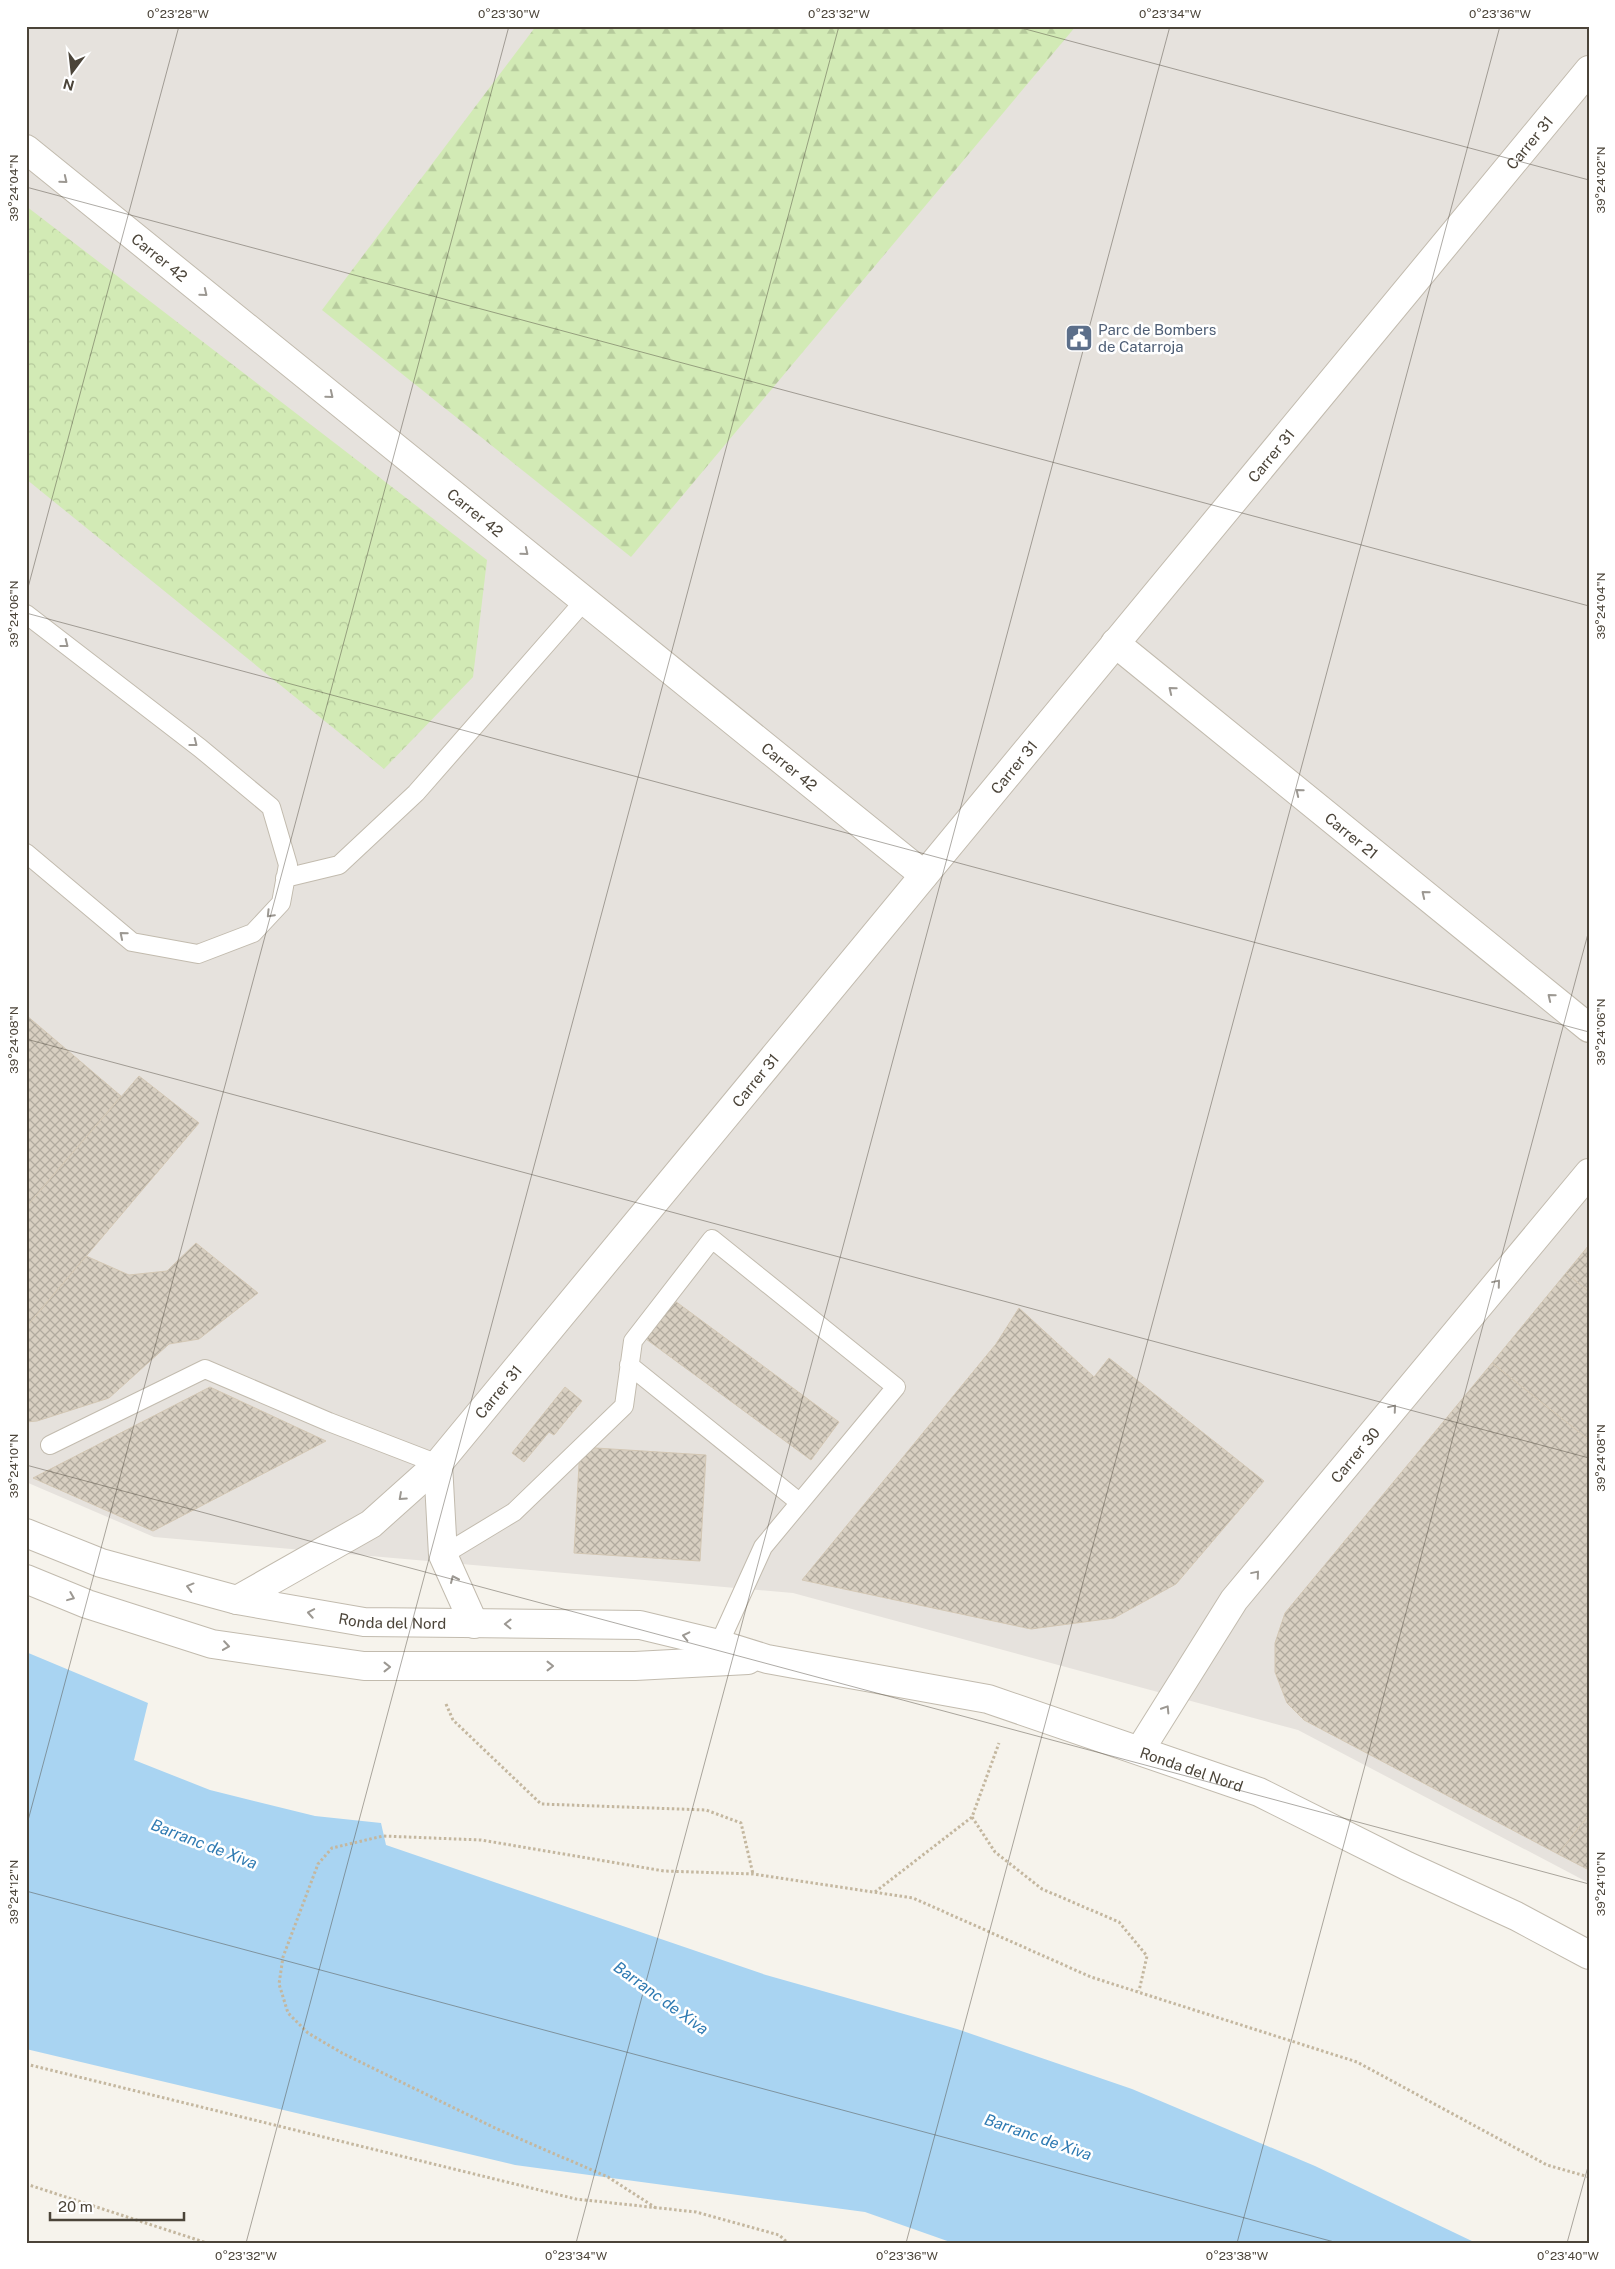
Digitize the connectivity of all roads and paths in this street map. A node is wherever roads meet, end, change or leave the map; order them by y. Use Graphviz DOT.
graph roads {
  1 [pos="1589,70"];
  2 [pos="26,149"];
  3 [pos="584,600"];
  4 [pos="26,614"];
  5 [pos="1115,643"];
  6 [pos="26,853"];
  7 [pos="924,875"];
  8 [pos="285,878"];
  9 [pos="1589,1028"];
  10 [pos="1589,1173"];
  11 [pos="629,1365"];
  12 [pos="50,1445"];
  13 [pos="438,1464"];
  14 [pos="800,1502"];
  15 [pos="26,1533"];
  16 [pos="443,1555"];
  17 [pos="26,1579"];
  18 [pos="237,1600"];
  19 [pos="474,1624"];
  20 [pos="719,1644"];
  21 [pos="767,1659"];
  22 [pos="431,1667"];
  23 [pos="1012,1707"];
  24 [pos="1140,1750"];
  25 [pos="972,1817"];
  26 [pos="753,1874"];
  27 [pos="875,1892"];
  28 [pos="1589,1955"];
  29 [pos="1139,1991"];
  30 [pos="26,2064"];
  31 [pos="1589,2177"];
  32 [pos="26,2184"];
  33 [pos="656,2208"];
  34 [pos="206,2243"];
  35 [pos="788,2243"];
  1 -- 5 [label="street, Carrer 31"];
  2 -- 3 [label="street, Carrer 42, one-way"];
  3 -- 7 [label="street, Carrer 42"];
  3 -- 8 [label="lane"];
  4 -- 8 [label="lane, one-way"];
  5 -- 7 [label="street, Carrer 31"];
  9 -- 5 [label="street, Carrer 21, one-way"];
  8 -- 6 [label="lane, one-way"];
  7 -- 13 [label="street, Carrer 31"];
  24 -- 10 [label="street, Carrer 30, one-way"];
  11 -- 14 [label="lane"];
  11 -- 14 [label="lane"];
  11 -- 16 [label="lane"];
  12 -- 13 [label="lane"];
  13 -- 16 [label="street"];
  13 -- 18 [label="street, Carrer 31, one-way"];
  14 -- 20 [label="lane"];
  18 -- 15 [label="street, Ronda del Nord, one-way"];
  19 -- 16 [label="street, one-way"];
  17 -- 22 [label="street, Ronda del Nord, one-way"];
  19 -- 18 [label="street, Ronda del Nord, one-way"];
  20 -- 19 [label="street, Ronda del Nord, one-way"];
  20 -- 21 [label="street, Ronda del Nord"];
  22 -- 21 [label="street, Ronda del Nord, one-way"];
  21 -- 23 [label="street, Ronda del Nord"];
  22 -- 26 [label="path"];
  23 -- 24 [label="street, Ronda del Nord"];
  23 -- 25 [label="path"];
  24 -- 28 [label="street, Ronda del Nord"];
  25 -- 27 [label="path"];
  25 -- 29 [label="path"];
  26 -- 27 [label="path"];
  26 -- 33 [label="path"];
  27 -- 29 [label="path"];
  29 -- 31 [label="path"];
  30 -- 33 [label="path"];
  32 -- 34 [label="path"];
  33 -- 35 [label="path"];
}
